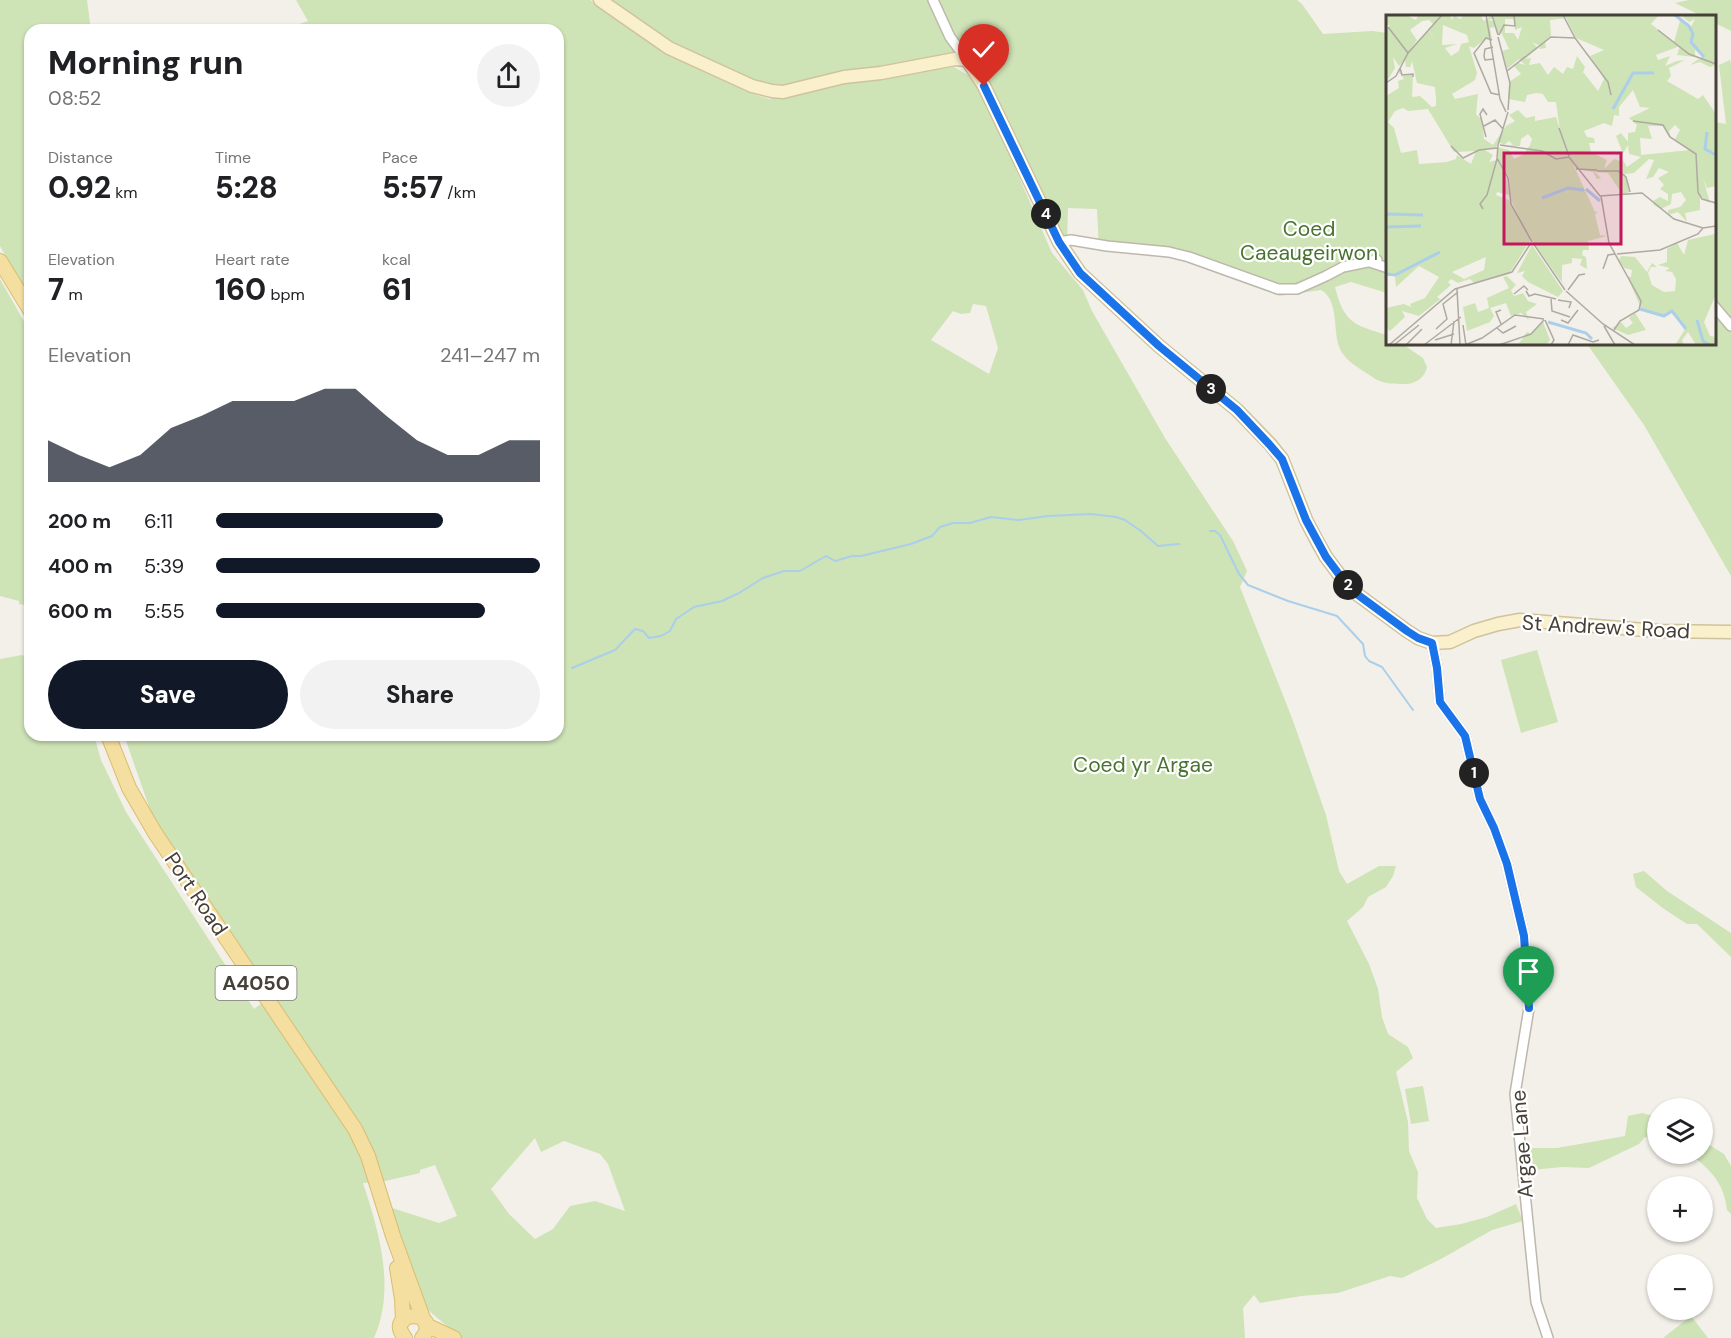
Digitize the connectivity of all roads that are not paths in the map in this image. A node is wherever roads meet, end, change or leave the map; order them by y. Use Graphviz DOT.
graph roads {
  1 [pos="600,0"];
  2 [pos="933,0"];
  3 [pos="961,60"];
  4 [pos="1059,242"];
  5 [pos="0,261"];
  6 [pos="1386,267"];
  7 [pos="24,300"];
  8 [pos="1716,308"];
  9 [pos="1731,326"];
  10 [pos="1731,632"];
  11 [pos="1432,643"];
  12 [pos="110,741"];
  13 [pos="393,1236"];
  14 [pos="424,1328"];
  15 [pos="401,1332"];
  16 [pos="454,1338"];
  17 [pos="1548,1338"];
  1 -- 3 [label="street"];
  2 -- 3 [label="street"];
  3 -- 4 [label="street"];
  4 -- 6 [label="street"];
  4 -- 11 [label="street"];
  5 -- 7 [label="main road"];
  8 -- 9 [label="street"];
  10 -- 11 [label="street, St Andrew's Road"];
  11 -- 17 [label="street, Argae Lane"];
  12 -- 13 [label="main road, Port Road / A4050"];
  13 -- 14 [label="main road, Port Road / A4050"];
  13 -- 15 [label="main road, Port Road / A4050"];
  14 -- 15 [label="main road, A4050"];
  14 -- 16 [label="main road"];
}
